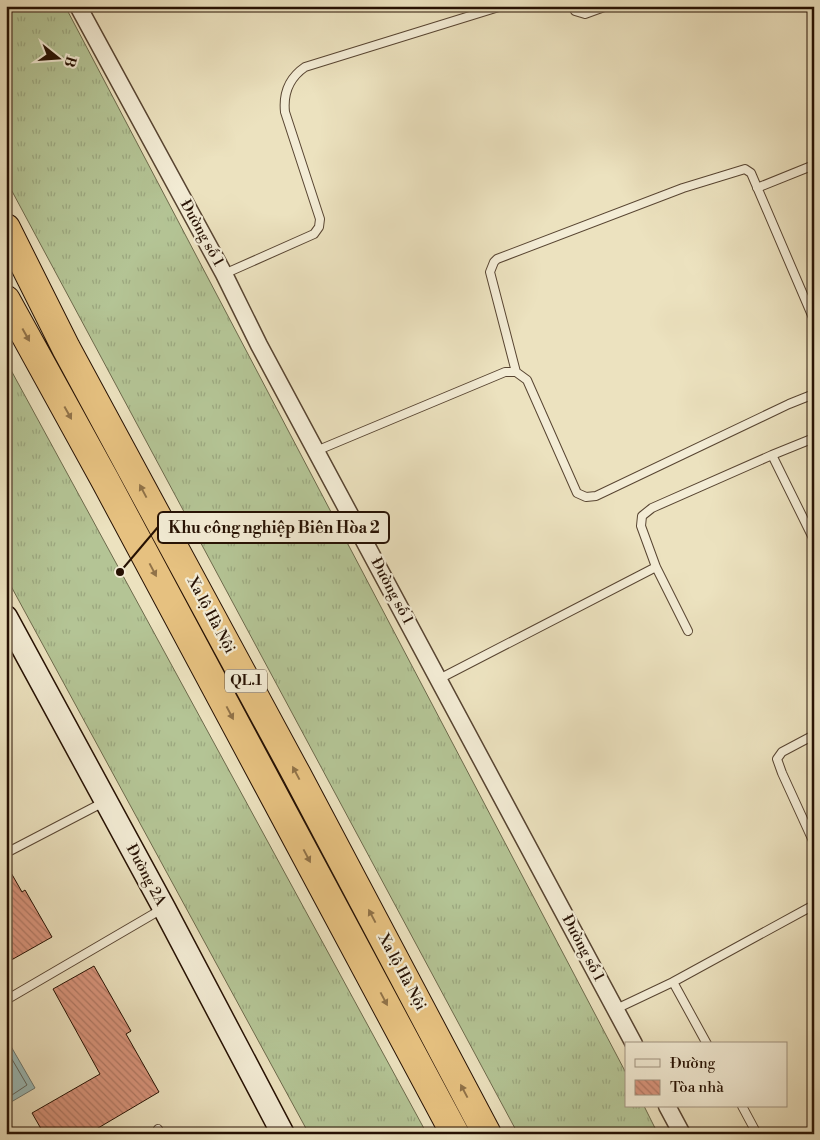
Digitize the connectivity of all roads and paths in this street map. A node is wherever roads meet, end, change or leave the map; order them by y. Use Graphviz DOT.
graph roads {
  1 [pos="78,6"];
  2 [pos="502,6"];
  3 [pos="572,6"];
  4 [pos="607,6"];
  5 [pos="814,165"];
  6 [pos="757,188"];
  7 [pos="6,228"];
  8 [pos="224,274"];
  9 [pos="6,300"];
  10 [pos="814,320"];
  11 [pos="516,372"];
  12 [pos="814,394"];
  13 [pos="814,438"];
  14 [pos="316,451"];
  15 [pos="772,455"];
  16 [pos="814,540"];
  17 [pos="656,567"];
  18 [pos="6,617"];
  19 [pos="688,631"];
  20 [pos="439,679"];
  21 [pos="814,735"];
  22 [pos="106,801"];
  23 [pos="814,843"];
  24 [pos="6,853"];
  25 [pos="814,905"];
  26 [pos="164,908"];
  27 [pos="673,982"];
  28 [pos="6,1000"];
  29 [pos="616,1009"];
  30 [pos="633,1042"];
  31 [pos="706,1042"];
  32 [pos="668,1108"];
  33 [pos="743,1108"];
  34 [pos="284,1134"];
  35 [pos="455,1134"];
  36 [pos="487,1134"];
  37 [pos="682,1134"];
  38 [pos="757,1134"];
  1 -- 8 [label="street, Đường số 1"];
  2 -- 8 [label="lane"];
  3 -- 4 [label="lane"];
  5 -- 6 [label="lane"];
  6 -- 10 [label="lane"];
  6 -- 11 [label="lane"];
  36 -- 7 [label="highway, Xa lộ Hà Nội / QL.1, one-way"];
  8 -- 14 [label="street, Đường số 1"];
  9 -- 35 [label="highway, Xa lộ Hà Nội / QL.1, one-way"];
  11 -- 12 [label="lane"];
  11 -- 14 [label="lane"];
  13 -- 15 [label="lane"];
  14 -- 20 [label="street, Đường số 1"];
  15 -- 16 [label="lane"];
  15 -- 17 [label="lane"];
  17 -- 19 [label="lane"];
  17 -- 20 [label="lane"];
  18 -- 22 [label="street, Đường 2A"];
  20 -- 29 [label="street, Đường số 1"];
  21 -- 23 [label="lane"];
  22 -- 24 [label="lane"];
  22 -- 26 [label="street, Đường 2A"];
  25 -- 27 [label="lane"];
  26 -- 28 [label="lane"];
  26 -- 34 [label="street, Đường 2A"];
  27 -- 29 [label="lane"];
  27 -- 31 [label="lane"];
  29 -- 30 [label="street, Đường số 1"];
  32 -- 37 [label="street"];
  33 -- 38 [label="lane"];
}
